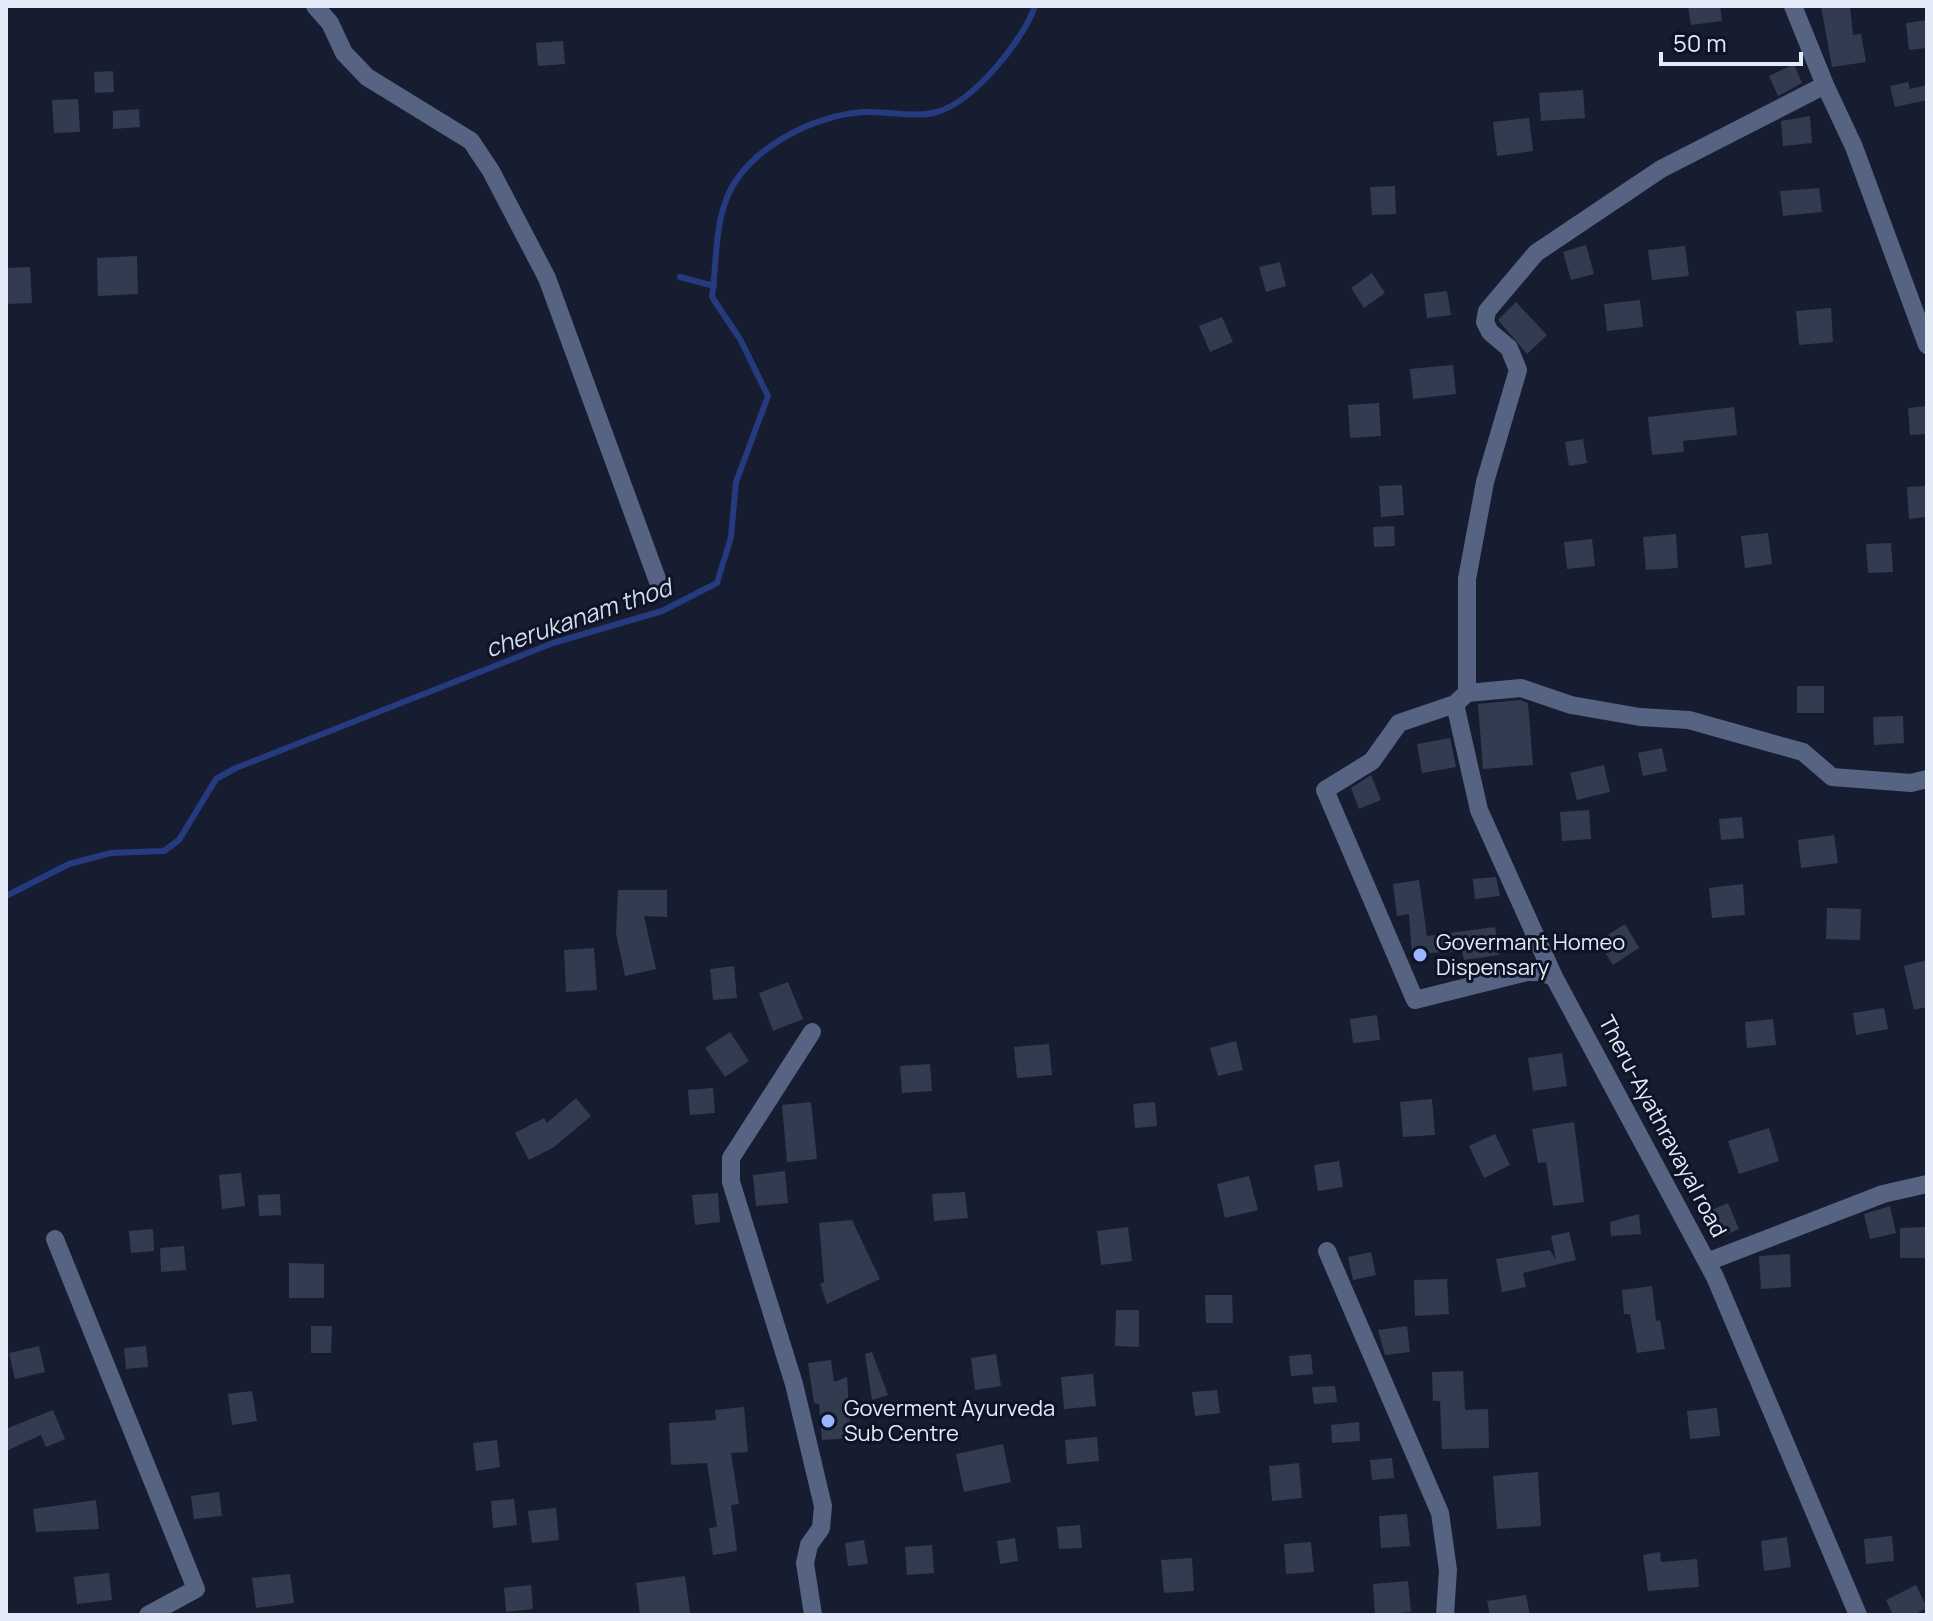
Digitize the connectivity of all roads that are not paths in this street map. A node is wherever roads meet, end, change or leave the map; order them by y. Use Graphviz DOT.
graph roads {
  1 [pos="315,6"];
  2 [pos="1793,6"];
  3 [pos="1825,85"];
  4 [pos="1927,345"];
  5 [pos="660,587"];
  6 [pos="1461,699"];
  7 [pos="1927,779"];
  8 [pos="1554,977"];
  9 [pos="812,1032"];
  10 [pos="1927,1184"];
  11 [pos="55,1239"];
  12 [pos="1327,1251"];
  13 [pos="1707,1262"];
  14 [pos="148,1615"];
  15 [pos="813,1615"];
  16 [pos="1445,1615"];
  17 [pos="1858,1615"];
  1 -- 5 [label="street"];
  2 -- 3 [label="street"];
  3 -- 4 [label="street"];
  3 -- 6 [label="street"];
  6 -- 7 [label="street"];
  6 -- 8 [label="street, Theru-Ayathravayal road"];
  6 -- 8 [label="street"];
  8 -- 13 [label="street, Theru-Ayathravayal road"];
  9 -- 15 [label="street"];
  10 -- 13 [label="street"];
  11 -- 14 [label="street"];
  12 -- 16 [label="street"];
  13 -- 17 [label="street, Theru-Ayathravayal road"];
}
